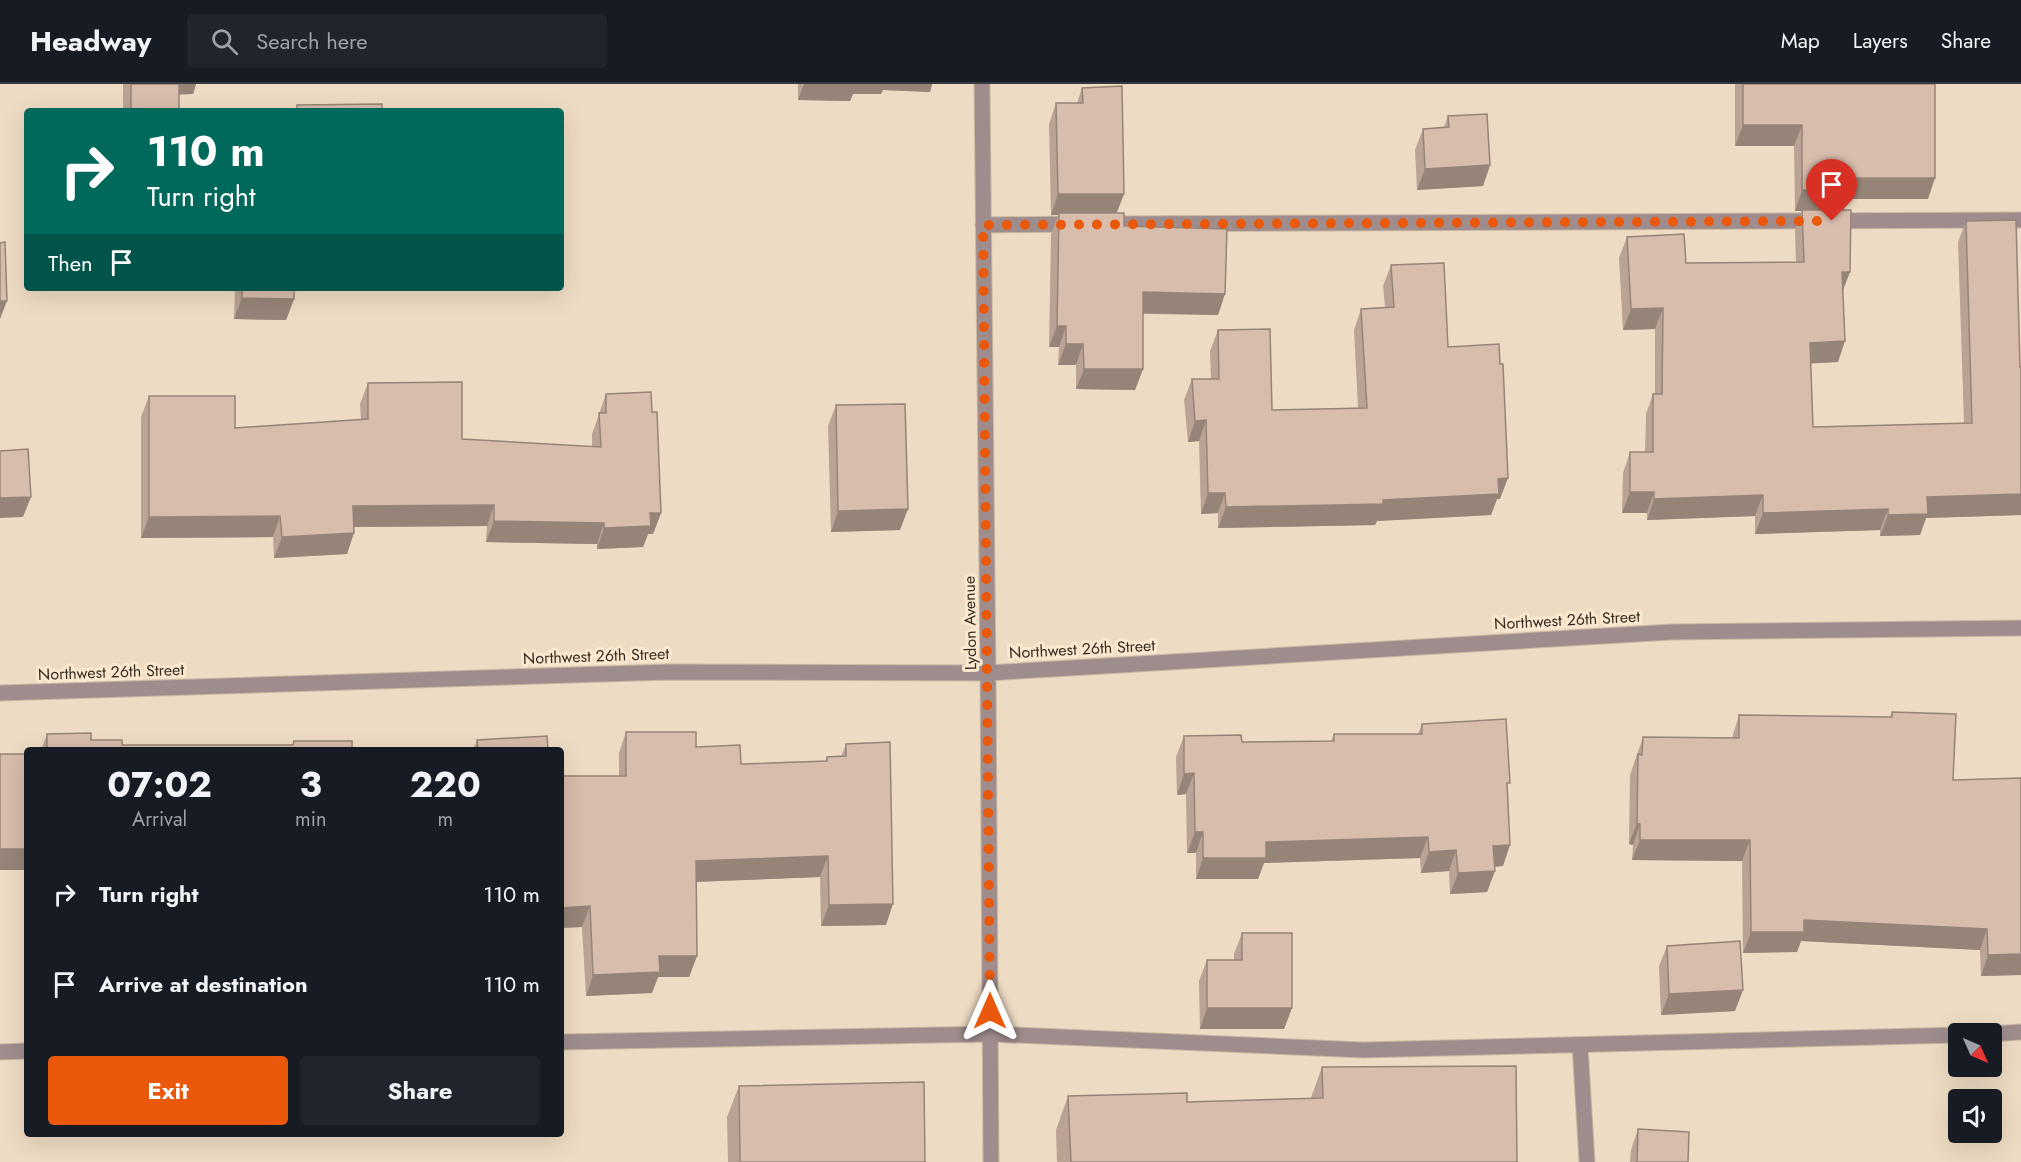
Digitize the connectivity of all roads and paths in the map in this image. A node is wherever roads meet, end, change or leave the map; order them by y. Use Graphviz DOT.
graph roads {
  1 [pos="982,84"];
  2 [pos="2021,220"];
  3 [pos="983,225"];
  4 [pos="2021,628"];
  5 [pos="988,673"];
  6 [pos="0,693"];
  7 [pos="2021,1032"];
  8 [pos="2002,1033"];
  9 [pos="990,1034"];
  10 [pos="1948,1035"];
  11 [pos="564,1042"];
  12 [pos="1580,1045"];
  13 [pos="24,1051"];
  14 [pos="0,1052"];
  15 [pos="991,1162"];
  16 [pos="1587,1162"];
  1 -- 3 [label="street, Lydon Avenue"];
  2 -- 3 [label="street"];
  3 -- 5 [label="street, Lydon Avenue"];
  4 -- 5 [label="street, Northwest 26th Street"];
  5 -- 6 [label="street, Northwest 26th Street"];
  5 -- 9 [label="street, Lydon Avenue"];
  7 -- 8 [label="street"];
  9 -- 11 [label="street"];
  9 -- 12 [label="street"];
  9 -- 15 [label="street, Lydon Avenue"];
  10 -- 12 [label="street"];
  12 -- 16 [label="street"];
  13 -- 14 [label="street"];
}
